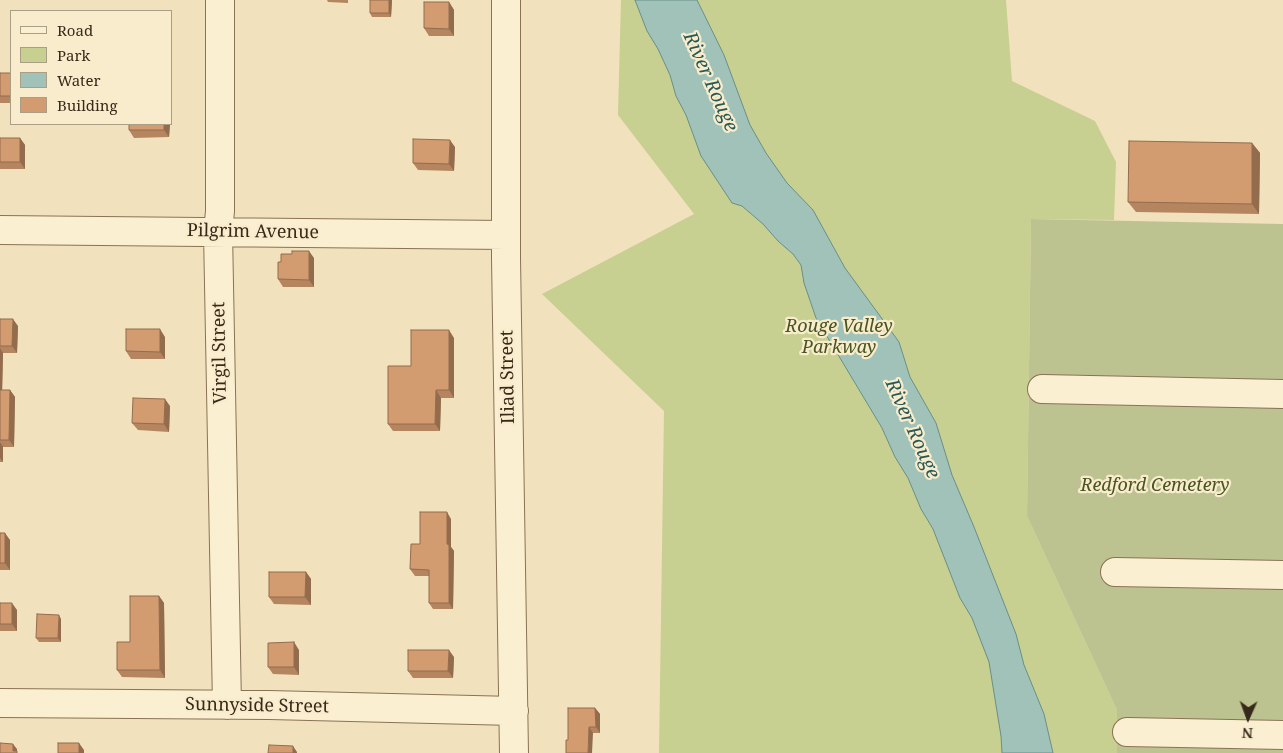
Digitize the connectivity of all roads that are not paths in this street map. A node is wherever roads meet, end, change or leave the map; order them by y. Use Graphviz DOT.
graph roads {
  1 [pos="220,0"];
  2 [pos="506,0"];
  3 [pos="0,230"];
  4 [pos="218,232"];
  5 [pos="506,235"];
  6 [pos="1053,383"];
  7 [pos="1283,394"];
  8 [pos="1115,572"];
  9 [pos="1283,575"];
  10 [pos="0,703"];
  11 [pos="227,705"];
  12 [pos="514,711"];
  13 [pos="1139,727"];
  14 [pos="1283,735"];
  15 [pos="514,753"];
  1 -- 4 [label="street, Virgil Street"];
  2 -- 5 [label="street, Iliad Street"];
  3 -- 4 [label="street, Pilgrim Avenue"];
  4 -- 5 [label="street, Pilgrim Avenue"];
  4 -- 11 [label="street, Virgil Street"];
  5 -- 12 [label="street, Iliad Street"];
  6 -- 7 [label="street"];
  8 -- 9 [label="street"];
  10 -- 11 [label="street, Sunnyside Street"];
  11 -- 12 [label="street, Sunnyside Street"];
  12 -- 15 [label="street, Iliad Street"];
  13 -- 14 [label="street"];
}
